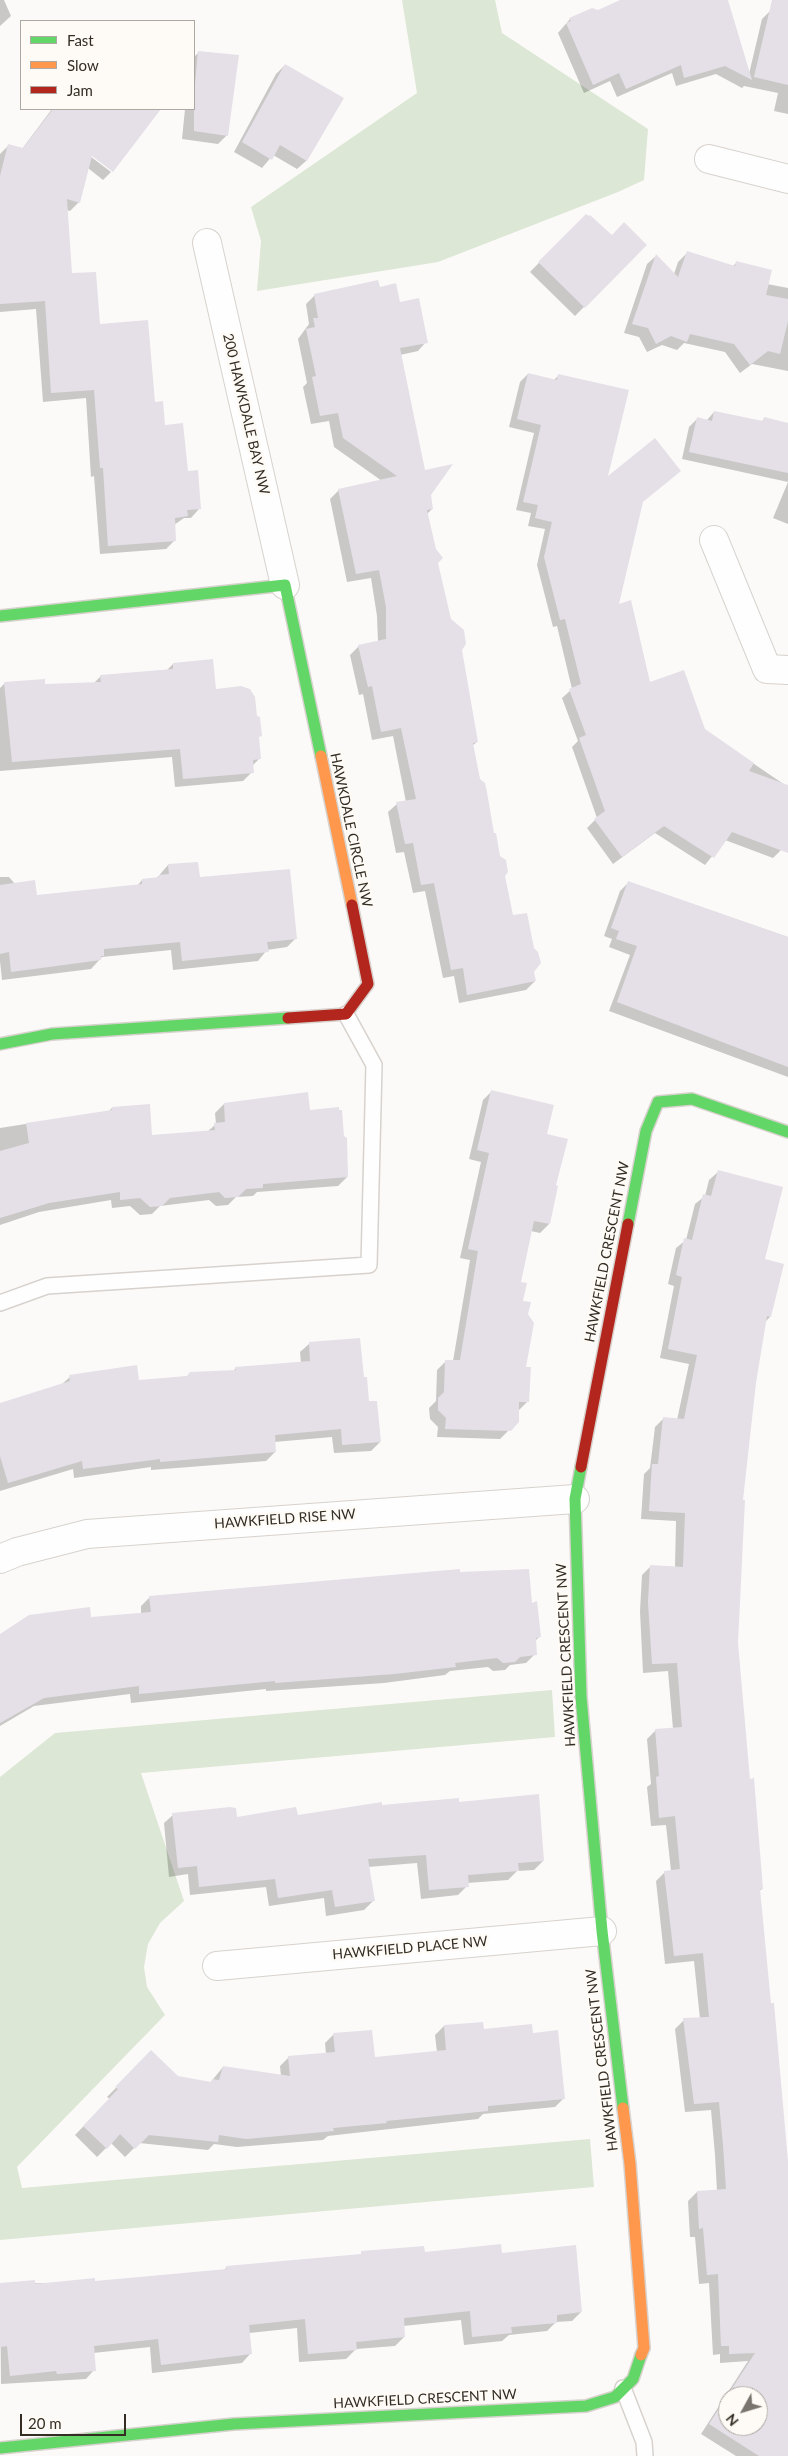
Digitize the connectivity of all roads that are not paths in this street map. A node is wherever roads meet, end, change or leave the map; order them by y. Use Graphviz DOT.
graph roads {
  1 [pos="709,159"];
  2 [pos="788,179"];
  3 [pos="207,243"];
  4 [pos="714,540"];
  5 [pos="285,585"];
  6 [pos="0,616"];
  7 [pos="788,670"];
  8 [pos="346,1014"];
  9 [pos="0,1044"];
  10 [pos="788,1132"];
  11 [pos="0,1303"];
  12 [pos="574,1499"];
  13 [pos="0,1559"];
  14 [pos="602,1930"];
  15 [pos="217,1966"];
  16 [pos="623,2388"];
  17 [pos="0,2448"];
  18 [pos="645,2456"];
  1 -- 2 [label="street"];
  3 -- 5 [label="street, 200 HAWKDALE BAY NW"];
  4 -- 7 [label="street"];
  5 -- 6 [label="street"];
  5 -- 8 [label="street, HAWKDALE CIRCLE NW"];
  8 -- 9 [label="street"];
  8 -- 11 [label="lane"];
  10 -- 12 [label="street, HAWKFIELD CRESCENT NW"];
  12 -- 13 [label="street, HAWKFIELD RISE NW"];
  12 -- 14 [label="street, HAWKFIELD CRESCENT NW"];
  14 -- 15 [label="street, HAWKFIELD PLACE NW"];
  14 -- 16 [label="street, HAWKFIELD CRESCENT NW"];
  16 -- 17 [label="street, HAWKFIELD CRESCENT NW"];
  16 -- 18 [label="lane"];
}
